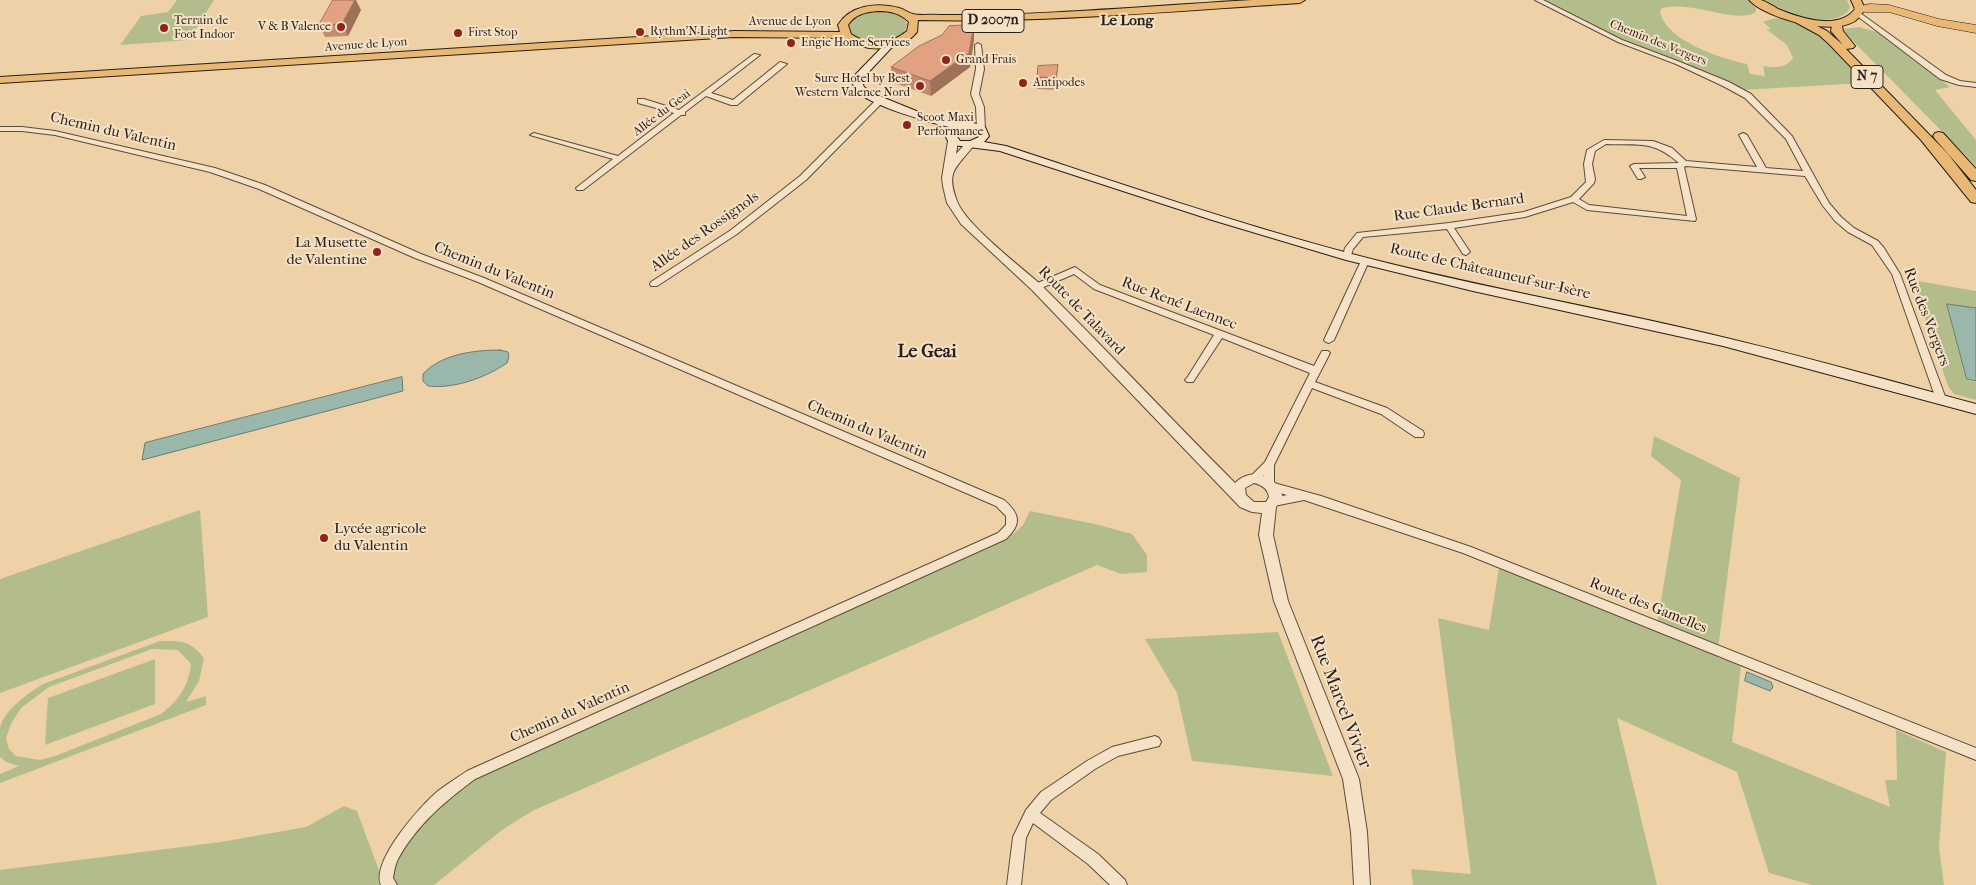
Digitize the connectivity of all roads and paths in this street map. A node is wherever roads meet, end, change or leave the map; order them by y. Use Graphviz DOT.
graph roads {
  1 [pos="890,0"];
  2 [pos="906,0"];
  3 [pos="1300,0"];
  4 [pos="1538,0"];
  5 [pos="1754,0"];
  6 [pos="1869,0"];
  7 [pos="878,8"];
  8 [pos="1858,8"];
  9 [pos="907,14"];
  10 [pos="1074,14"];
  11 [pos="845,20"];
  12 [pos="1799,20"];
  13 [pos="1843,22"];
  14 [pos="1976,22"];
  15 [pos="921,29"];
  16 [pos="1976,29"];
  17 [pos="1881,30"];
  18 [pos="734,34"];
  19 [pos="846,35"];
  20 [pos="891,43"];
  21 [pos="866,44"];
  22 [pos="978,45"];
  23 [pos="756,55"];
  24 [pos="782,64"];
  25 [pos="864,70"];
  26 [pos="0,80"];
  27 [pos="1976,85"];
  28 [pos="707,94"];
  29 [pos="881,100"];
  30 [pos="641,101"];
  31 [pos="682,113"];
  32 [pos="1764,115"];
  33 [pos="980,117"];
  34 [pos="928,119"];
  35 [pos="963,125"];
  36 [pos="0,129"];
  37 [pos="983,132"];
  38 [pos="534,135"];
  39 [pos="1743,135"];
  40 [pos="951,137"];
  41 [pos="972,144"];
  42 [pos="1002,148"];
  43 [pos="620,159"];
  44 [pos="1682,164"];
  45 [pos="949,168"];
  46 [pos="1763,170"];
  47 [pos="1808,174"];
  48 [pos="1641,177"];
  49 [pos="1976,177"];
  50 [pos="580,188"];
  51 [pos="1574,199"];
  52 [pos="1976,199"];
  53 [pos="1449,226"];
  54 [pos="1466,252"];
  55 [pos="1347,256"];
  56 [pos="1365,261"];
  57 [pos="654,284"];
  58 [pos="1036,287"];
  59 [pos="1220,334"];
  60 [pos="1330,340"];
  61 [pos="1325,352"];
  62 [pos="1316,371"];
  63 [pos="1190,380"];
  64 [pos="1310,384"];
  65 [pos="1941,399"];
  66 [pos="1976,409"];
  67 [pos="1419,434"];
  68 [pos="1269,465"];
  69 [pos="1212,468"];
  70 [pos="1250,479"];
  71 [pos="1271,486"];
  72 [pos="1238,494"];
  73 [pos="1304,496"];
  74 [pos="1272,504"];
  75 [pos="1249,506"];
  76 [pos="1266,535"];
  77 [pos="1156,742"];
  78 [pos="1976,754"];
  79 [pos="1031,814"];
  80 [pos="390,885"];
  81 [pos="1014,885"];
  82 [pos="1120,885"];
  83 [pos="1362,885"];
  1 -- 7 [label="main road"];
  2 -- 9 [label="main road"];
  3 -- 10 [label="main road, D 2007n"];
  4 -- 32 [label="street, Chemin des Vergers"];
  5 -- 12 [label="main road"];
  6 -- 14 [label="highway"];
  7 -- 9 [label="main road"];
  7 -- 11 [label="main road, Avenue de Lyon"];
  8 -- 13 [label="main road"];
  8 -- 16 [label="highway"];
  8 -- 17 [label="street"];
  9 -- 10 [label="main road, D 2007n"];
  9 -- 15 [label="main road"];
  10 -- 15 [label="main road, D 2007n"];
  11 -- 18 [label="main road, Avenue de Lyon"];
  11 -- 19 [label="main road"];
  12 -- 13 [label="main road"];
  12 -- 52 [label="highway, N 7"];
  13 -- 17 [label="street"];
  13 -- 49 [label="highway, N 7"];
  15 -- 20 [label="main road"];
  17 -- 27 [label="street"];
  18 -- 19 [label="main road, Avenue de Lyon"];
  18 -- 26 [label="main road, Avenue de Lyon"];
  19 -- 21 [label="main road"];
  20 -- 21 [label="main road"];
  20 -- 25 [label="main road"];
  21 -- 25 [label="main road"];
  22 -- 33 [label="street"];
  23 -- 28 [label="street, Allée du Geai"];
  24 -- 28 [label="street"];
  25 -- 29 [label="main road"];
  28 -- 31 [label="street, Allée du Geai"];
  29 -- 34 [label="main road"];
  29 -- 57 [label="street, Allée des Rossignols"];
  30 -- 31 [label="street"];
  31 -- 43 [label="street, Allée du Geai"];
  32 -- 47 [label="street, Rue des Vergers"];
  33 -- 35 [label="street"];
  33 -- 37 [label="street"];
  34 -- 35 [label="main road"];
  34 -- 40 [label="main road"];
  35 -- 37 [label="main road, Route de Châteauneuf-sur-Isère"];
  35 -- 40 [label="main road"];
  36 -- 80 [label="street, Chemin du Valentin"];
  37 -- 41 [label="main road"];
  37 -- 42 [label="main road, Route de Châteauneuf-sur-Isère"];
  38 -- 43 [label="street"];
  39 -- 46 [label="street"];
  40 -- 41 [label="main road, Route de Châteauneuf-sur-Isère"];
  40 -- 45 [label="street, Route de Talavard"];
  41 -- 42 [label="main road, Route de Châteauneuf-sur-Isère"];
  41 -- 45 [label="street"];
  42 -- 55 [label="main road, Route de Châteauneuf-sur-Isère"];
  43 -- 50 [label="street, Allée du Geai"];
  44 -- 46 [label="street"];
  44 -- 48 [label="street"];
  44 -- 51 [label="street"];
  44 -- 51 [label="street"];
  45 -- 58 [label="street, Route de Talavard"];
  46 -- 47 [label="street"];
  47 -- 65 [label="street, Rue des Vergers"];
  51 -- 53 [label="street, Rue Claude Bernard"];
  53 -- 54 [label="street"];
  53 -- 55 [label="street, Rue Claude Bernard"];
  55 -- 56 [label="main road, Route de Châteauneuf-sur-Isère"];
  56 -- 60 [label="street"];
  56 -- 65 [label="main road, Route de Châteauneuf-sur-Isère"];
  58 -- 59 [label="street, Rue René Laennec"];
  58 -- 69 [label="street, Route de Talavard"];
  59 -- 62 [label="street, Rue René Laennec"];
  59 -- 63 [label="street"];
  61 -- 62 [label="street"];
  62 -- 64 [label="street"];
  64 -- 67 [label="street"];
  64 -- 68 [label="street"];
  65 -- 66 [label="main road, Route de Châteauneuf-sur-Isère"];
  68 -- 70 [label="street"];
  68 -- 71 [label="street"];
  69 -- 70 [label="street, Route de Talavard"];
  69 -- 72 [label="street, Route de Talavard"];
  70 -- 71 [label="street"];
  70 -- 72 [label="street"];
  71 -- 73 [label="street, Route des Gamelles"];
  71 -- 74 [label="street"];
  72 -- 75 [label="street"];
  73 -- 74 [label="street, Route des Gamelles"];
  73 -- 78 [label="street, Route des Gamelles"];
  74 -- 75 [label="street"];
  74 -- 76 [label="street, Rue Marcel Vivier"];
  75 -- 76 [label="street, Rue Marcel Vivier"];
  76 -- 83 [label="street, Rue Marcel Vivier"];
  77 -- 79 [label="street"];
  79 -- 81 [label="street"];
  79 -- 82 [label="street"];
}
